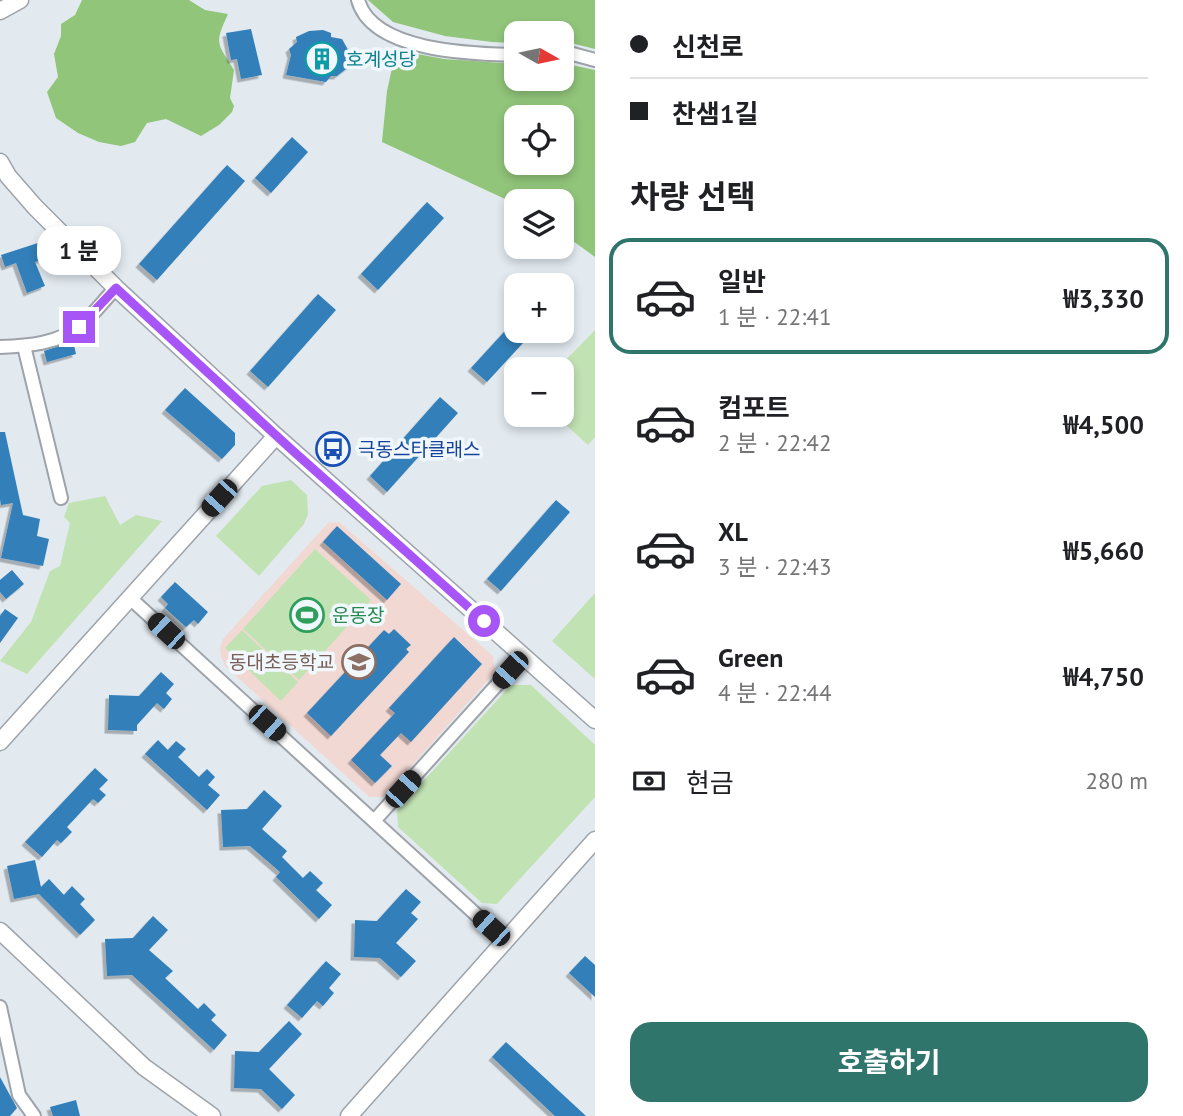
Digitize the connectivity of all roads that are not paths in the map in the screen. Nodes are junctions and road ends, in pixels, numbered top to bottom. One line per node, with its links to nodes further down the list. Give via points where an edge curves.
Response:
1 (358, 0): 4 (street, via 372,22 389,36 440,49)
2 (11, 5): 3 (street)
3 (0, 23)
4 (504, 54)
5 (574, 56): 6 (street)
6 (595, 60)
7 (0, 162): 8 (street, via 35,207)
8 (116, 288): 9 (street, via 79,327 52,341); 11 (street)
9 (24, 346): 10 (street); 12 (street)
10 (0, 347)
11 (276, 436): 13 (street); 14 (street)
12 (61, 498)
13 (130, 598): 16 (street); 17 (street)
14 (523, 656): 15 (street); 17 (street)
15 (595, 720)
16 (0, 742)
17 (374, 821): 20 (street)
18 (595, 840): 20 (street)
19 (0, 931): 23 (street, via 144,1068)
20 (505, 941): 24 (street)
21 (0, 1007): 22 (street, via 19,1095)
22 (34, 1116)
23 (212, 1116)
24 (349, 1116)

